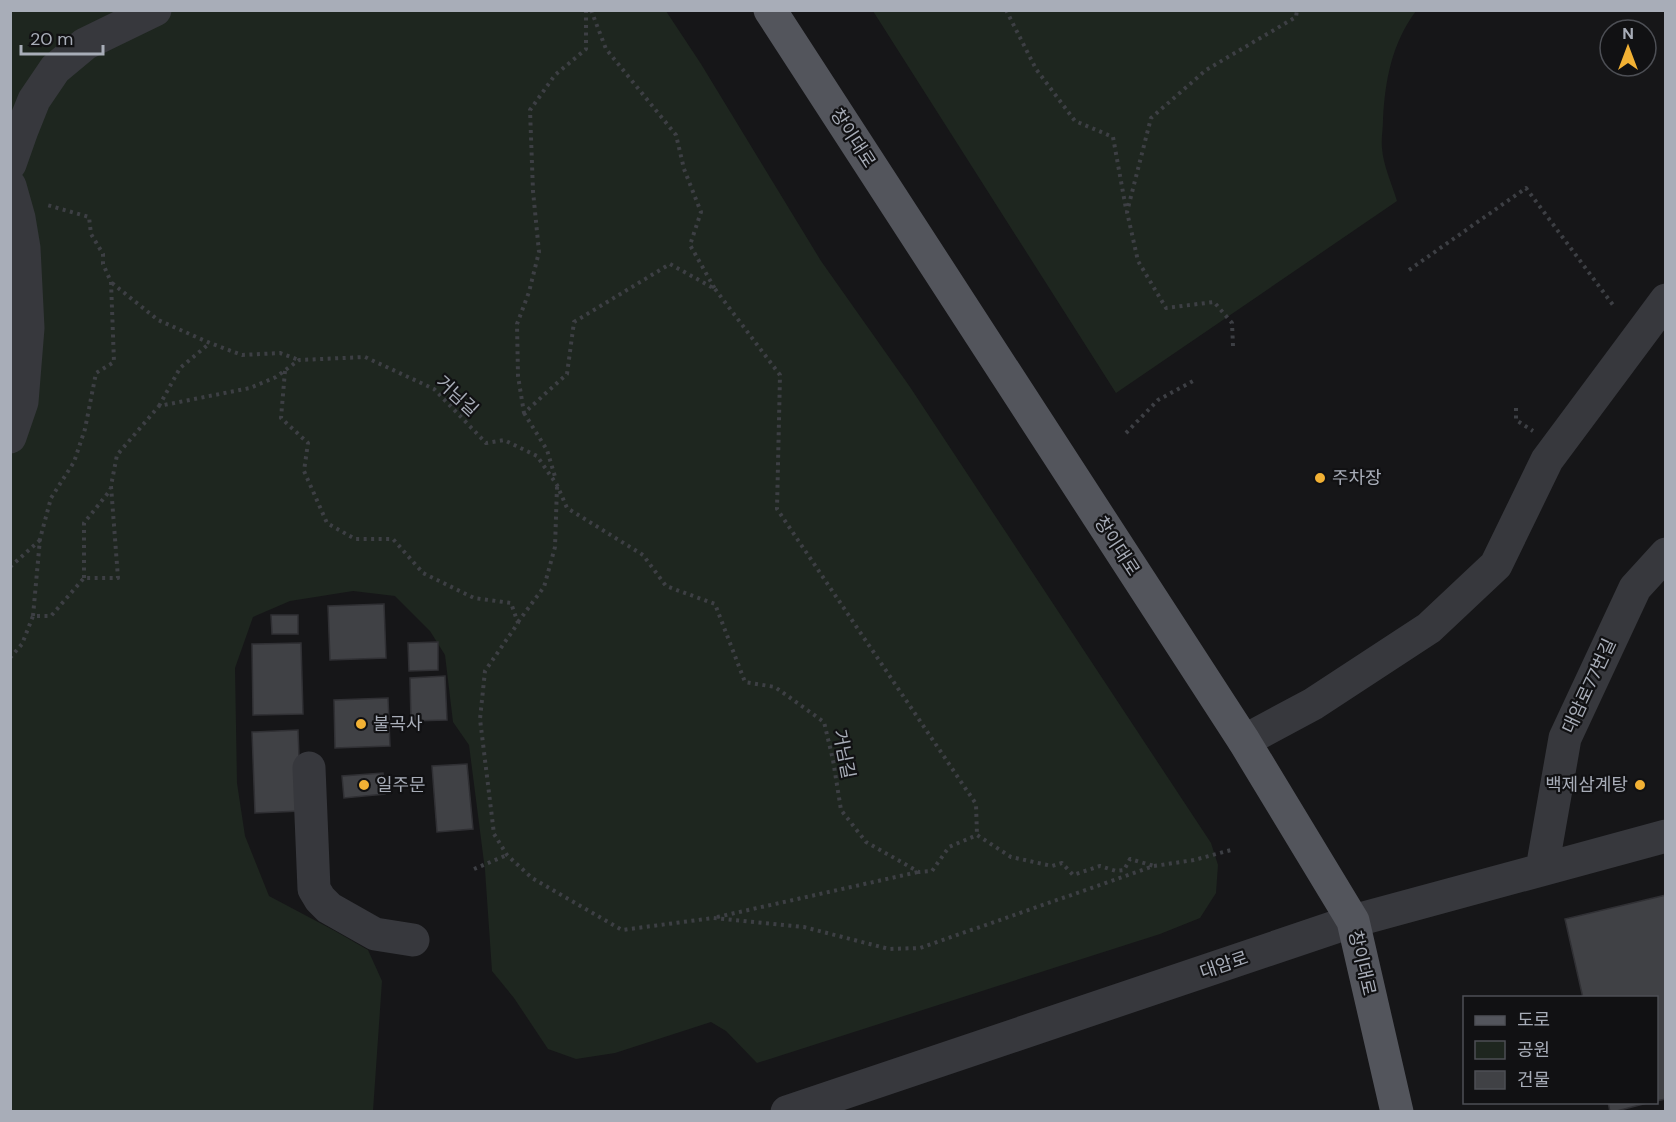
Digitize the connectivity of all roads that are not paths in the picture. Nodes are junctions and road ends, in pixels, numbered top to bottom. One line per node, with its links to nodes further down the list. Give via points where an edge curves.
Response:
1 (155, 10): 3 (street, via 85,44 55,69 34,100)
2 (770, 10): 8 (main road, 창이대로)
3 (10, 164)
4 (10, 186): 6 (street, via 24,248 28,328 22,402)
5 (1665, 300): 8 (street, via 1547,460 1496,566 1429,628 1313,704)
6 (10, 438)
7 (1665, 554): 11 (street, 대암로77번길, via 1635,588 1565,738)
8 (1244, 741): 12 (main road, 창이대로)
9 (309, 768): 13 (street, via 314,889 320,899 375,934)
10 (1665, 836): 11 (street, 대암로)
11 (1542, 869): 12 (street, 대암로)
12 (1353, 921): 14 (street, 대암로); 15 (main road, 창이대로)
13 (413, 940)
14 (787, 1112)
15 (1398, 1112)

